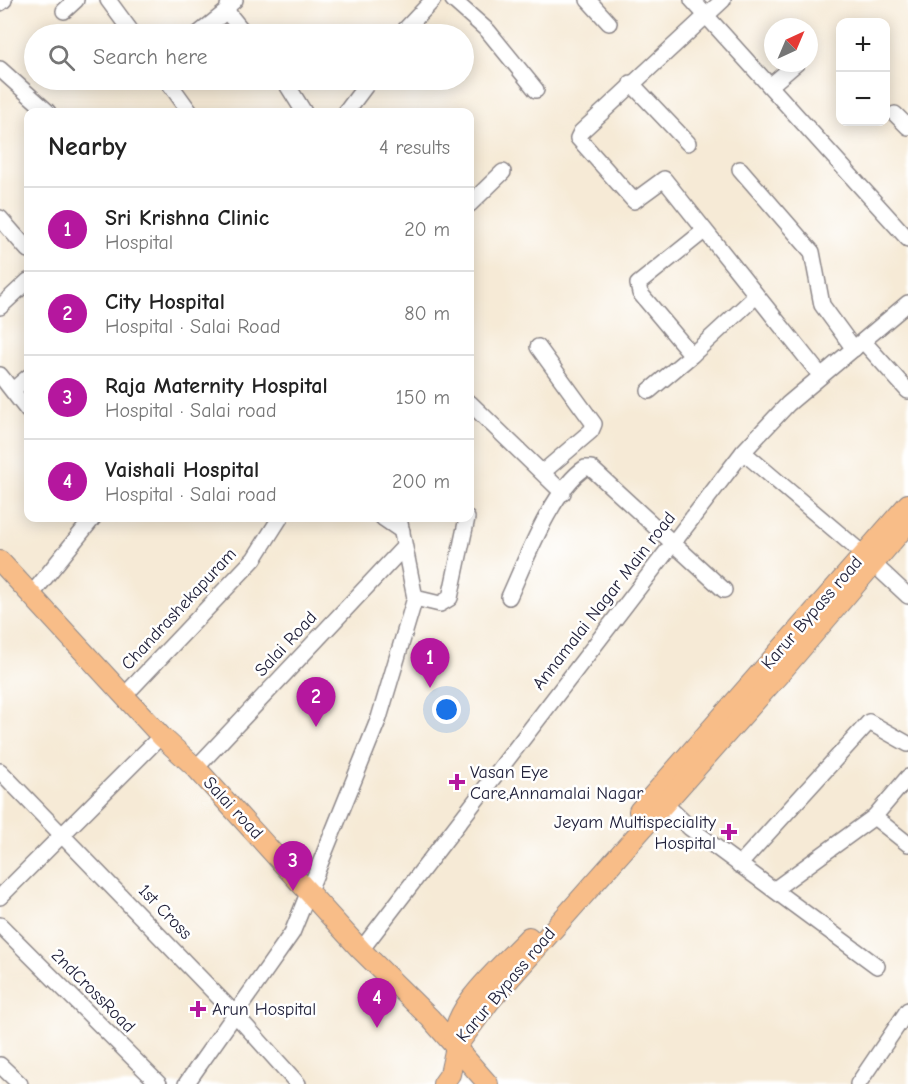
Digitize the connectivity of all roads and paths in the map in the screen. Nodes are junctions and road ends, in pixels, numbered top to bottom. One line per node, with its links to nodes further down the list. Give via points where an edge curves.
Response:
1 (4, 0): 8 (street)
2 (76, 0): 11 (street)
3 (108, 0): 14 (street)
4 (453, 0): 25 (street, via 488,31)
5 (588, 0): 13 (street)
6 (692, 0): 12 (street)
7 (723, 0): 12 (street)
8 (0, 3)
9 (422, 4): 17 (street)
10 (231, 5): 15 (street); 16 (street, via 230,17)
11 (64, 11)
12 (705, 15): 20 (street); 21 (street)
13 (609, 23)
14 (126, 24)
15 (209, 24)
16 (236, 24)
17 (409, 24)
18 (0, 69): 26 (street)
19 (786, 72): 21 (street)
20 (631, 83): 32 (street); 37 (street, via 581,132 579,140 634,201 664,179)
21 (770, 86): 38 (street)
22 (174, 90): 27 (street)
23 (290, 90): 28 (street)
24 (362, 90): 29 (street)
25 (536, 90)
26 (44, 108)
27 (187, 108)
28 (302, 108)
29 (349, 108)
30 (895, 114): 31 (street)
31 (908, 127)
32 (688, 143)
33 (740, 169): 44 (street, via 812,252 820,301)
34 (503, 172): 35 (street)
35 (474, 200)
36 (0, 218): 39 (street)
37 (704, 231): 41 (street); 46 (street, via 640,281 638,288)
38 (908, 239)
39 (24, 245)
40 (24, 285): 43 (street)
41 (756, 296): 46 (street); 48 (street)
42 (908, 303): 44 (street, Annamalai Nagar Main road)
43 (0, 307)
44 (858, 345): 48 (street, Annamalai Nagar Main road); 52 (street)
45 (537, 347): 56 (street, via 594,424 591,431)
46 (692, 355): 51 (street)
47 (0, 375): 50 (street)
48 (821, 376): 55 (street, Annamalai Nagar Main road)
49 (24, 380): 50 (street)
50 (13, 390): 53 (street)
51 (649, 391)
52 (908, 391)
53 (24, 405)
54 (474, 407): 56 (street)
55 (743, 452): 64 (street, Annamalai Nagar Main road); 66 (street)
56 (543, 472): 57 (street)
57 (563, 493): 64 (street, via 579,472 591,468); 71 (street, via 547,516)
58 (908, 504): 66 (main road, Karur Bypass road)
59 (90, 522): 69 (street)
60 (277, 522): 73 (street, Chandrashekapuram, via 254,559)
61 (466, 522): 72 (street, via 450,598 440,604)
62 (908, 523): 66 (main road, Karur Bypass road)
63 (400, 524): 65 (street)
64 (674, 545): 68 (street); 88 (street, Annamalai Nagar Main road)
65 (404, 547): 72 (street); 76 (street, Salai Road)
66 (869, 559): 70 (street); 79 (main road, Karur Bypass road); 92 (main road, Karur Bypass road, via 469,1002 452,1033)
67 (0, 562): 69 (main road, Salai road)
68 (724, 590)
69 (32, 594): 73 (main road, Salai road)
70 (908, 596)
71 (509, 597)
72 (415, 598): 85 (street, via 379,718)
73 (124, 696): 74 (main road, Salai road)
74 (161, 736): 76 (main road, Salai road); 81 (street)
75 (905, 737): 83 (street, via 869,722)
76 (196, 768): 85 (main road, Salai road)
77 (0, 771): 81 (street, 1st Cross)
78 (908, 777): 80 (street)
79 (664, 803): 83 (street); 92 (main road, Karur Bypass road, via 490,1001)
80 (874, 817): 82 (street); 84 (street)
81 (63, 834): 86 (street); 91 (street, 1st Cross)
82 (908, 844)
83 (739, 865): 84 (street)
84 (775, 889): 89 (street)
85 (310, 891): 88 (main road, Salai road); 91 (street, via 292,933)
86 (0, 897)
87 (0, 925): 95 (street, 2ndCrossRoad)
88 (361, 950): 92 (main road, Salai road)
89 (877, 966)
90 (908, 1010): 100 (street)
91 (235, 1014): 96 (street); 97 (street, 1st Cross)
92 (456, 1047): 98 (main road, via 450,1074); 99 (main road, Salai road)
93 (0, 1065): 94 (street)
94 (20, 1084)
95 (159, 1084)
96 (186, 1084)
97 (298, 1084)
98 (443, 1084)
99 (488, 1084)
100 (858, 1084)

